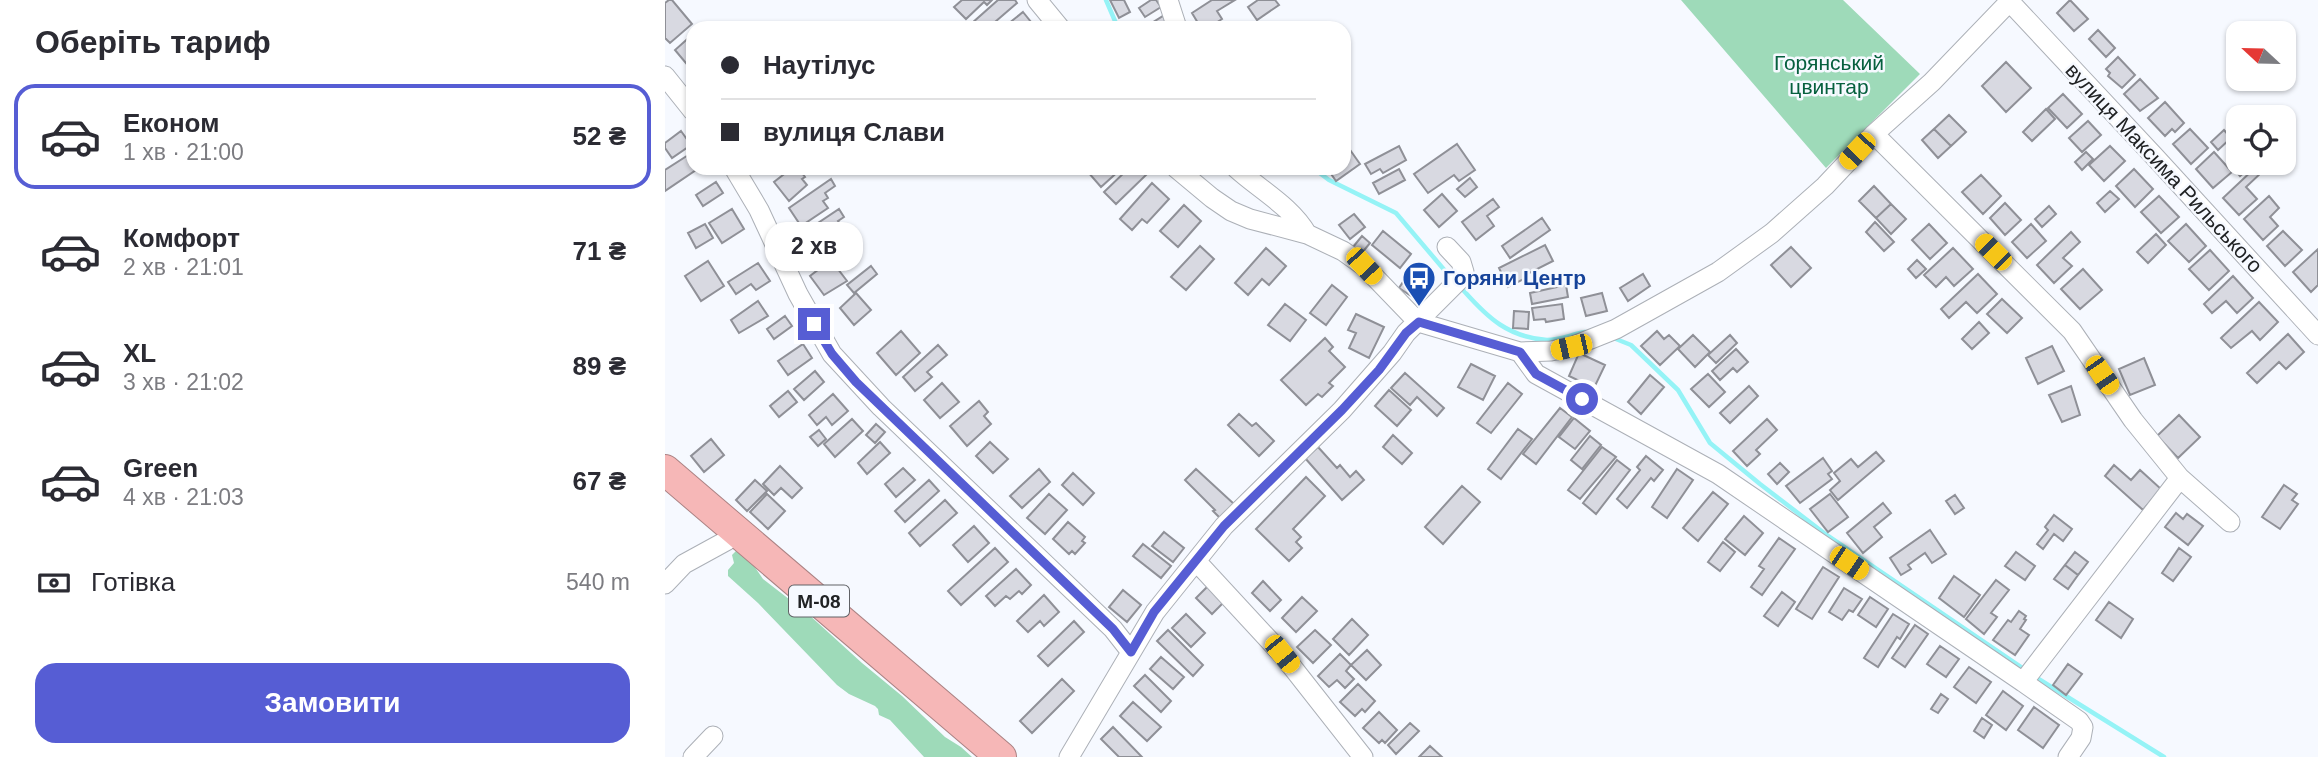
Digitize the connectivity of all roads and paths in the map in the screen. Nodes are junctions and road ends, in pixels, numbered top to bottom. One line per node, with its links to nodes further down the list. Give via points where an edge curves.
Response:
1 (1037, 0): 4 (street)
2 (1168, 0): 5 (street)
3 (2010, 1): 8 (street); 15 (street, вулиця Максима Рильського)
4 (1054, 21)
5 (1175, 21)
6 (665, 76): 7 (street)
7 (686, 102)
8 (1874, 134): 16 (street, via 1797,213 1718,272 1594,339 1551,351); 18 (street, via 2072,331 2133,420)
9 (738, 175): 23 (street, via 832,354 881,407 1113,629)
10 (1184, 175): 12 (street, via 1231,211)
11 (1244, 175): 12 (street, via 1292,212)
12 (1307, 234): 14 (street, via 1364,266)
13 (1447, 247): 14 (street, via 1464,271)
14 (1419, 322): 16 (street); 21 (street, via 1366,386 1224,526)
15 (2318, 335)
16 (1520, 352): 24 (street, via 1536,374 1718,474)
17 (665, 470): 20 (highway, М-08)
18 (2180, 478): 19 (street); 24 (street)
19 (2230, 522)
20 (737, 530): 22 (street, via 684,564); 27 (highway, М-08)
21 (1196, 561): 23 (street, via 1154,612); 29 (street, via 1282,654)
22 (665, 584)
23 (1131, 652): 28 (street)
24 (2023, 682): 30 (street, via 2083,727)
25 (713, 736): 26 (street)
26 (693, 757)
27 (1001, 757)
28 (1069, 757)
29 (1363, 757)
30 (2069, 757)

